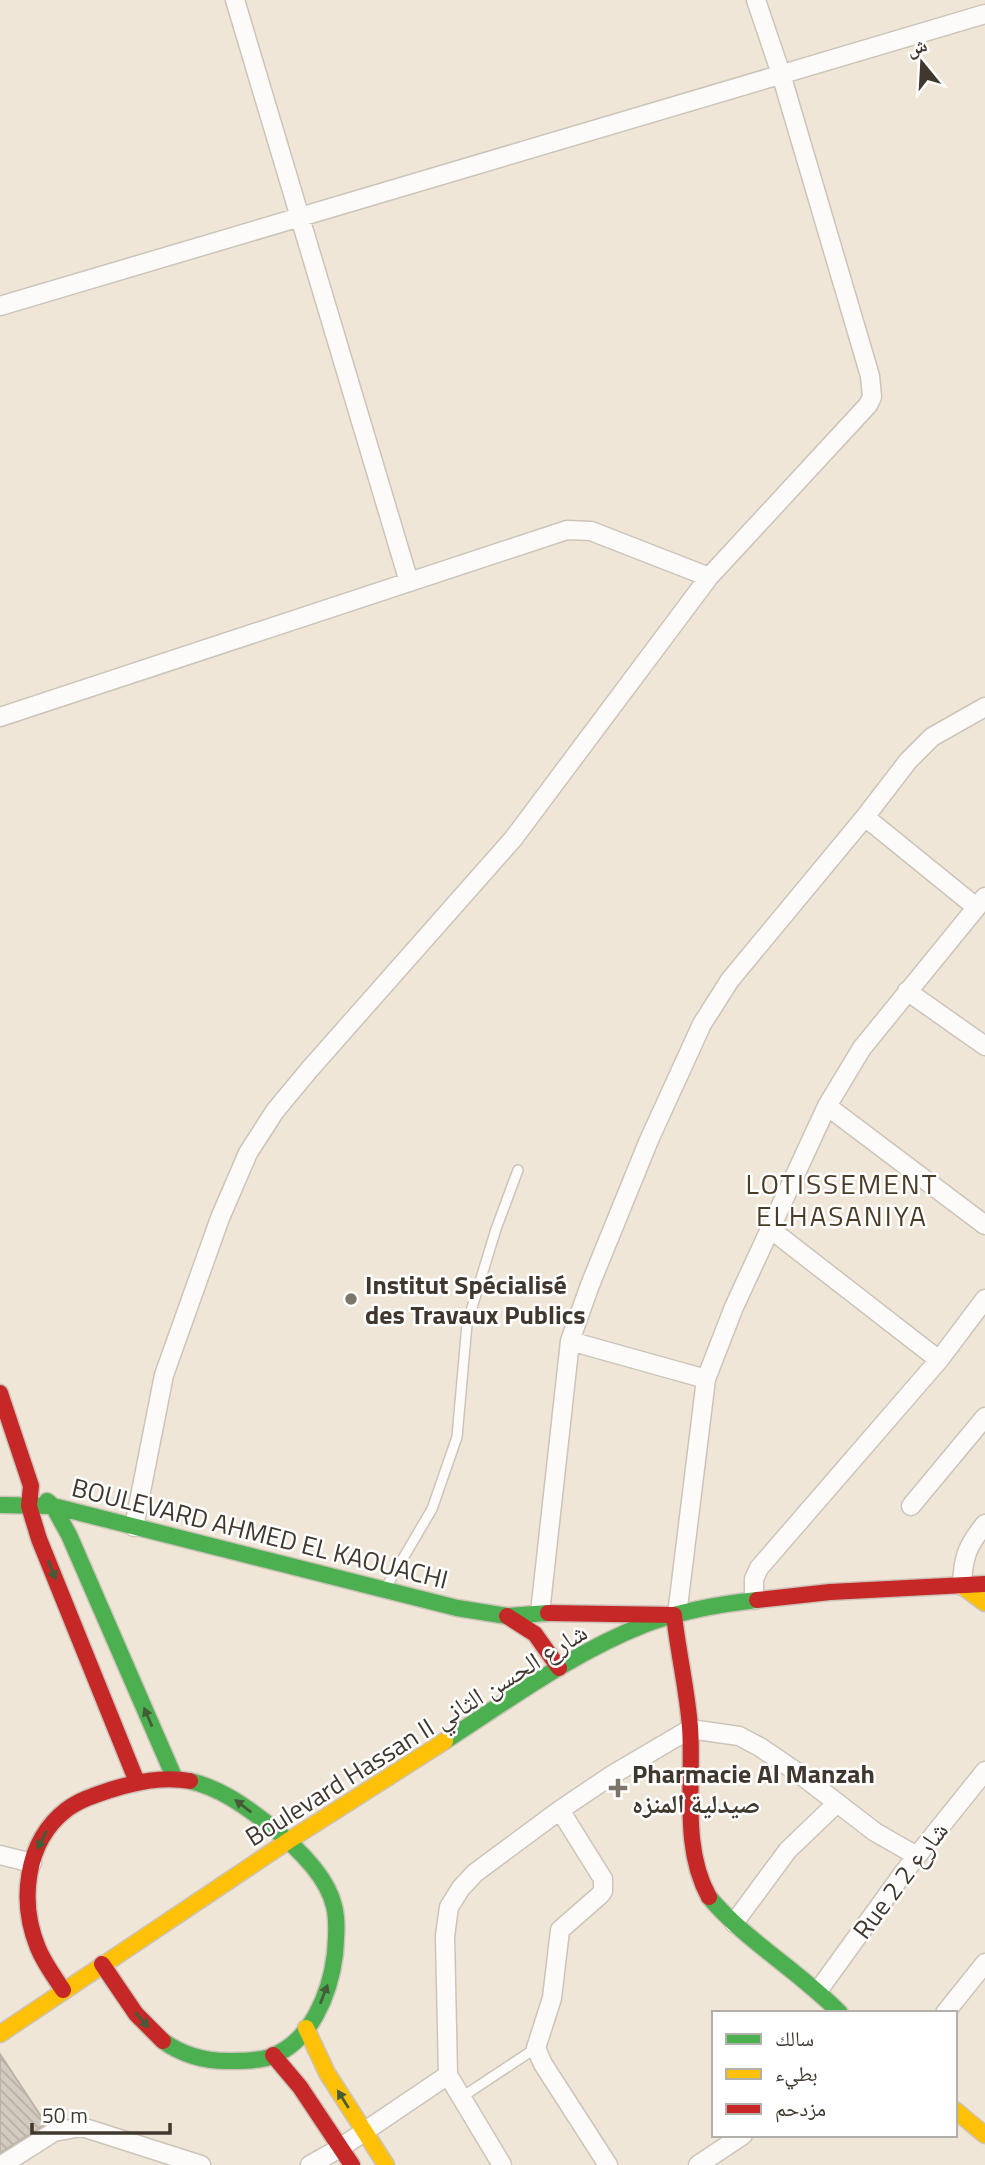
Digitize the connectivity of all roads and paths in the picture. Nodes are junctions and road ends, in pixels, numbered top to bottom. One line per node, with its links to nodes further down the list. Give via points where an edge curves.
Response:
1 (235, 0): 5 (street)
2 (756, 0): 4 (street)
3 (985, 15): 4 (street)
4 (781, 74): 5 (street); 7 (street, via 870,376 872,397)
5 (300, 218): 6 (street); 8 (street)
6 (0, 306)
7 (709, 577): 8 (street, via 578,529); 31 (street, via 513,839 309,1070 248,1153 164,1375)
8 (409, 582): 10 (street)
9 (985, 707): 11 (street, via 932,737)
10 (0, 717)
11 (865, 817): 12 (street); 20 (street, via 730,980 702,1024 644,1152)
12 (981, 902): 13 (street)
13 (907, 991): 14 (street); 15 (street, via 862,1048)
14 (985, 1046)
15 (827, 1106): 17 (street); 18 (street)
16 (518, 1170): 34 (lane, via 467,1324 457,1437 432,1509)
17 (985, 1225)
18 (769, 1228): 21 (street); 22 (street)
19 (985, 1299): 21 (street)
20 (570, 1340): 22 (street); 37 (street)
21 (939, 1360): 35 (street, via 759,1568)
22 (706, 1379): 38 (street)
23 (0, 1393): 25 (street)
24 (985, 1417): 29 (street)
25 (30, 1486): 27 (street); 28 (street)
26 (0, 1505): 27 (street, BOULEVARD AHMED EL KAOUACHI)
27 (29, 1506): 28 (street, BOULEVARD AHMED EL KAOUACHI); 44 (street, one-way to 44)
28 (53, 1506): 31 (street, BOULEVARD AHMED EL KAOUACHI); 43 (street, one-way to 28)
29 (911, 1506)
30 (985, 1524): 33 (street, via 966,1551)
31 (135, 1527): 34 (street, BOULEVARD AHMED EL KAOUACHI)
32 (985, 1584): 33 (street, Boulevard Hassan II شارع الحسن الثاني)
33 (962, 1586): 35 (street, Boulevard Hassan II شارع الحسن الثاني); 36 (street)
34 (384, 1591): 39 (street, BOULEVARD AHMED EL KAOUACHI)
35 (754, 1600): 38 (street, Boulevard Hassan II شارع الحسن الثاني)
36 (985, 1603)
37 (540, 1613): 38 (street, BOULEVARD AHMED EL KAOUACHI); 39 (street, BOULEVARD AHMED EL KAOUACHI)
38 (676, 1615): 40 (street, Boulevard Hassan II شارع الحسن الثاني); 41 (street)
39 (507, 1616): 40 (street, BOULEVARD AHMED EL KAOUACHI, via 535,1634)
40 (559, 1668): 47 (street, Boulevard Hassan II شارع الحسن الثاني)
41 (690, 1729): 45 (street, via 739,1736 780,1760); 46 (street); 51 (street, via 696,1871 707,1894)
42 (985, 1771): 49 (street, Rue 2 شارع 2)
43 (175, 1779): 44 (street); 47 (street, one-way to 43, via 226,1794)
44 (137, 1782): 50 (street, one-way to 50, via 67,1810 46,1830)
45 (836, 1804): 49 (street); 51 (street, via 788,1850)
46 (560, 1810): 60 (street, via 604,1885 600,1895 559,1930 552,1998); 62 (street, via 475,1873 449,1906 445,1936)
47 (288, 1841): 52 (street, Boulevard Hassan II شارع الحسن الثاني); 58 (street, one-way to 47, via 331,1974 335,1906 309,1864)
48 (0, 1855): 50 (street)
49 (916, 1856): 55 (street, Rue 2 شارع 2)
50 (32, 1863): 54 (street, via 27,1895 30,1921 40,1953)
51 (734, 1923): 55 (street)
52 (102, 1964): 54 (street, Boulevard Hassan II شارع الحسن الثاني); 61 (street, one-way to 61, via 135,2012 176,2050 215,2062)
53 (983, 1971): 57 (street)
54 (63, 1990): 59 (street, Boulevard Hassan II شارع الحسن الثاني)
55 (818, 1991): 56 (street)
56 (838, 2011)
57 (947, 2011)
58 (306, 2028): 61 (street); 65 (street, one-way to 58)
59 (0, 2034)
60 (536, 2048): 63 (lane); 75 (street)
61 (273, 2055): 68 (street)
62 (448, 2075): 63 (street); 65 (street)
63 (462, 2097): 74 (street)
64 (957, 2112): 66 (street)
65 (363, 2132): 68 (street); 73 (street)
66 (985, 2135)
67 (740, 2137): 76 (street)
68 (340, 2148): 71 (street); 72 (street)
69 (8, 2163): 70 (street, via 54,2132 82,2127)
70 (201, 2165)
71 (310, 2165)
72 (352, 2165)
73 (386, 2165)
74 (502, 2165)
75 (608, 2165)
76 (698, 2165)

